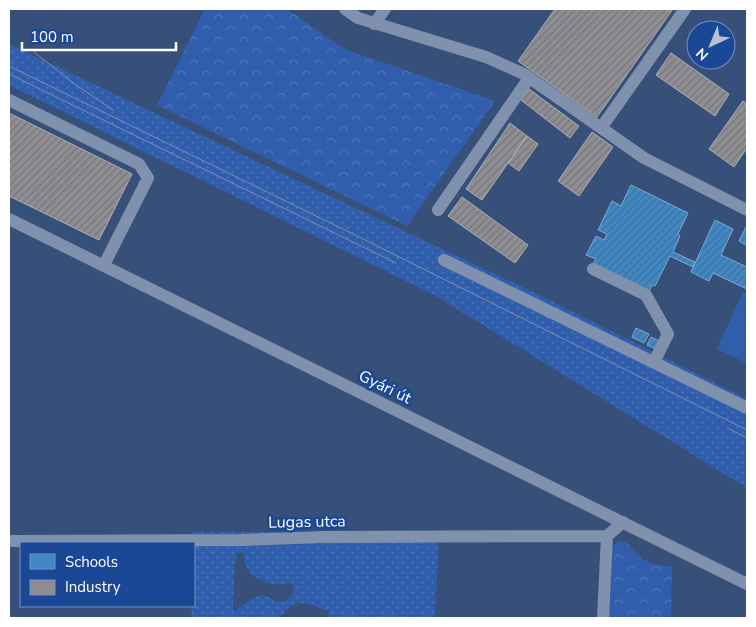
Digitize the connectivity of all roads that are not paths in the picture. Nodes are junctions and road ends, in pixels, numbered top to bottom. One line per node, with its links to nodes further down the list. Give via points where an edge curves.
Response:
1 (345, 9): 4 (street)
2 (385, 9): 4 (street)
3 (685, 9): 7 (street)
4 (374, 24): 5 (street, via 486,57)
5 (529, 78): 7 (street); 8 (street)
6 (9, 100): 12 (street, via 139,164 148,178)
7 (601, 128): 9 (street, via 644,158)
8 (438, 210)
9 (747, 210)
10 (9, 219): 12 (street, Gyári út)
11 (444, 260): 14 (street)
12 (104, 266): 16 (street, Gyári út)
13 (593, 269): 14 (street, via 646,295 668,334)
14 (654, 362): 15 (street)
15 (747, 408)
16 (623, 522): 17 (street); 19 (street, Gyári út)
17 (607, 536): 18 (street, Lugas utca); 20 (street)
18 (9, 541)
19 (747, 584)
20 (603, 618)

